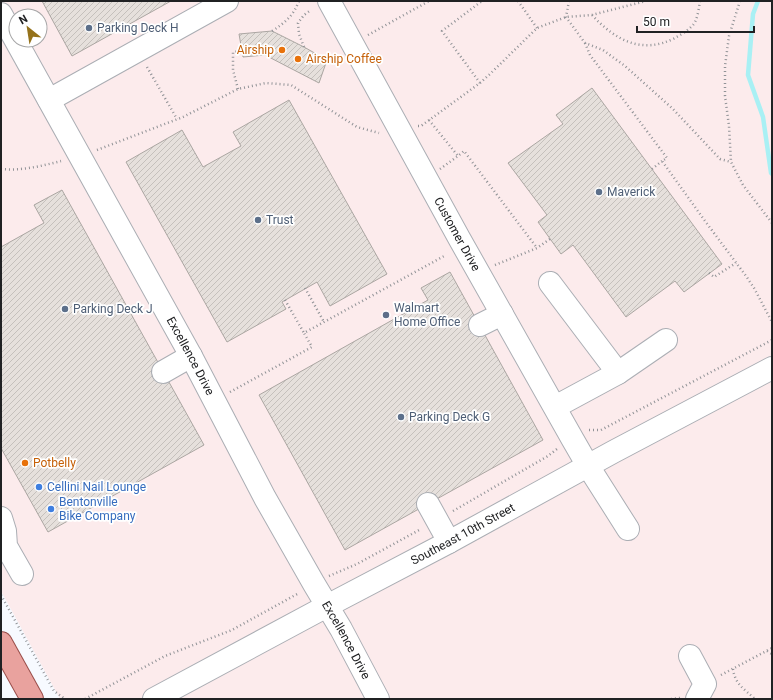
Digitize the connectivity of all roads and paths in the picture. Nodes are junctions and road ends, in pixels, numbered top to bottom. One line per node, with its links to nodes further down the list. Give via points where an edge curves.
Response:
1 (227, 1): 21 (street)
2 (299, 1): 13 (path, via 287,20)
3 (429, 1): 14 (path)
4 (482, 1): 19 (path, via 442,31)
5 (518, 1): 12 (path)
6 (569, 1): 15 (path, via 566,17)
7 (700, 1): 11 (path, via 695,22 684,33 655,45 628,42 610,32)
8 (740, 1): 26 (path, via 729,36 725,66)
9 (320, 5): 14 (street, Customer Drive); 16 (path, via 304,15 298,23)
10 (1, 14): 21 (street, Excellence Drive)
11 (592, 15)
12 (537, 28)
13 (272, 31)
14 (352, 44): 31 (street, Customer Drive, via 400,132)
15 (585, 44): 25 (path, via 590,55 667,158); 26 (path, via 603,50 625,66 673,109 720,159)
16 (304, 47)
17 (242, 51): 20 (path, via 233,52 233,70)
18 (148, 67): 22 (path)
19 (480, 83)
20 (238, 89)
21 (50, 102): 24 (street, Excellence Drive)
22 (177, 119)
23 (429, 120): 32 (path, via 458,156 464,151)
24 (80, 156): 27 (path, via 38,167); 46 (street, Excellence Drive)
25 (662, 161): 28 (path); 33 (path)
26 (731, 162): 29 (path, via 743,185)
27 (1, 169)
28 (652, 169)
29 (772, 223)
30 (550, 238): 32 (path)
31 (452, 246): 39 (street, Customer Drive); 40 (path)
32 (537, 248): 34 (path)
33 (736, 263): 35 (path, via 714,277); 41 (path, via 754,288)
34 (495, 265)
35 (709, 273)
36 (550, 283): 49 (street)
37 (305, 288): 40 (path)
38 (284, 300): 43 (path)
39 (502, 314): 42 (street); 51 (street, Customer Drive)
40 (324, 322): 43 (path)
41 (772, 322)
42 (480, 325)
43 (304, 333): 50 (path, via 312,347)
44 (666, 340): 49 (street)
45 (772, 340): 52 (path, via 601,430)
46 (191, 356): 48 (street); 62 (street, Excellence Drive, via 265,498)
47 (772, 368): 53 (street, Southeast 10th Street)
48 (163, 372)
49 (618, 373): 51 (street)
50 (230, 392)
51 (555, 407): 53 (street, Customer Drive)
52 (588, 430)
53 (588, 466): 56 (street, Customer Drive); 57 (street, Southeast 10th Street)
54 (428, 504): 57 (street)
55 (1, 518): 58 (street, via 5,531)
56 (628, 529)
57 (449, 542): 62 (street, Southeast 10th Street)
58 (4, 548): 59 (street)
59 (22, 574)
60 (1, 595): 71 (path, via 54,691)
61 (296, 595): 72 (path, via 232,630 165,656)
62 (327, 606): 73 (street, Southeast 10th Street); 74 (street, Excellence Drive)
63 (1, 642): 70 (main road)
64 (772, 648): 65 (path)
65 (767, 651): 66 (path); 68 (path)
66 (772, 654)
67 (690, 656): 75 (street, via 705,684)
68 (733, 669): 69 (path); 76 (path, via 738,684)
69 (720, 676)
70 (32, 699)
71 (65, 699)
72 (85, 699)
73 (154, 699)
74 (378, 699)
75 (696, 699)
76 (755, 699)

